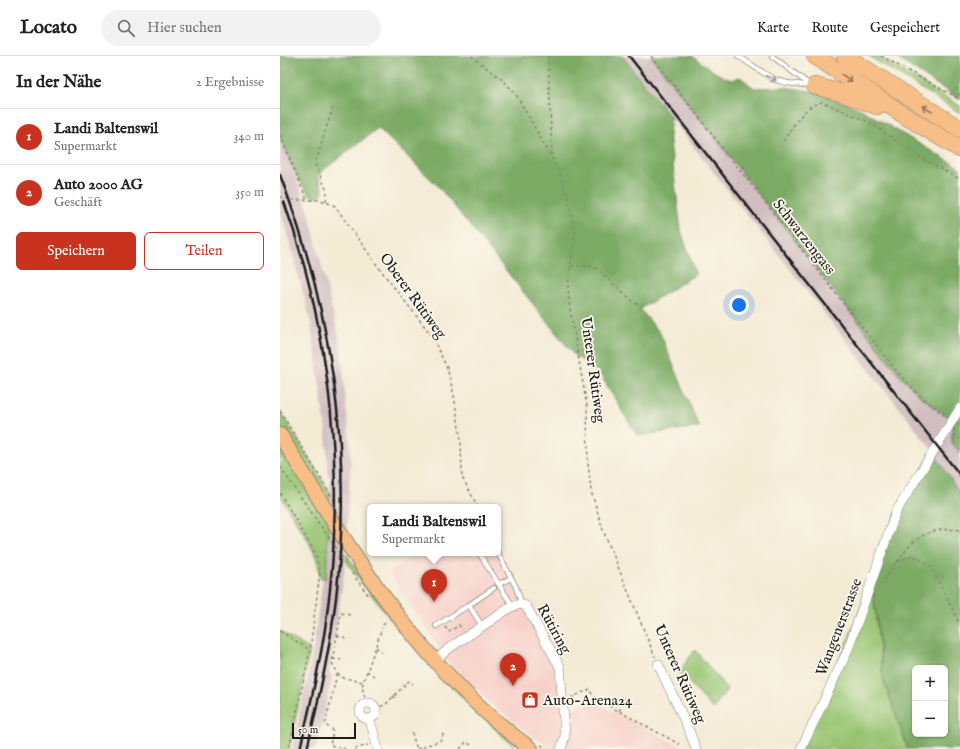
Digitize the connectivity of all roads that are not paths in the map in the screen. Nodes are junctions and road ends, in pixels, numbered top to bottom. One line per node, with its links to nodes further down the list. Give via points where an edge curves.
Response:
1 (738, 56): 5 (lane, one-way to 5, via 773,79)
2 (772, 56): 5 (lane)
3 (815, 56): 6 (highway, one-way to 6)
4 (845, 56): 7 (highway, one-way to 4)
5 (813, 86): 6 (highway, via 842,93)
6 (907, 117): 8 (highway)
7 (960, 129)
8 (960, 149)
9 (960, 408): 28 (street, Wangenerstrasse, via 896,512 847,652)
10 (280, 435): 21 (main road, via 370,579 403,624)
11 (481, 556): 14 (lane)
12 (500, 556): 13 (lane)
13 (511, 578): 14 (lane); 17 (lane)
14 (499, 584): 18 (lane)
15 (494, 588): 16 (lane)
16 (469, 605): 19 (lane); 20 (lane)
17 (522, 605): 18 (street, Rütiring); 26 (street, Rütiring, via 531,612 560,668 565,736)
18 (511, 607): 20 (street, Rütiring)
19 (436, 626)
20 (482, 626): 21 (street, Rütiring)
21 (435, 661): 25 (main road, via 480,706)
22 (658, 664): 27 (street, Unterer Rütiweg)
23 (370, 720): 23 (street, via 375,716 375,708 372,704 366,703 361,707 360,713); 24 (street)
24 (377, 746)
25 (531, 749)
26 (561, 749)
27 (696, 749)
28 (801, 749)

